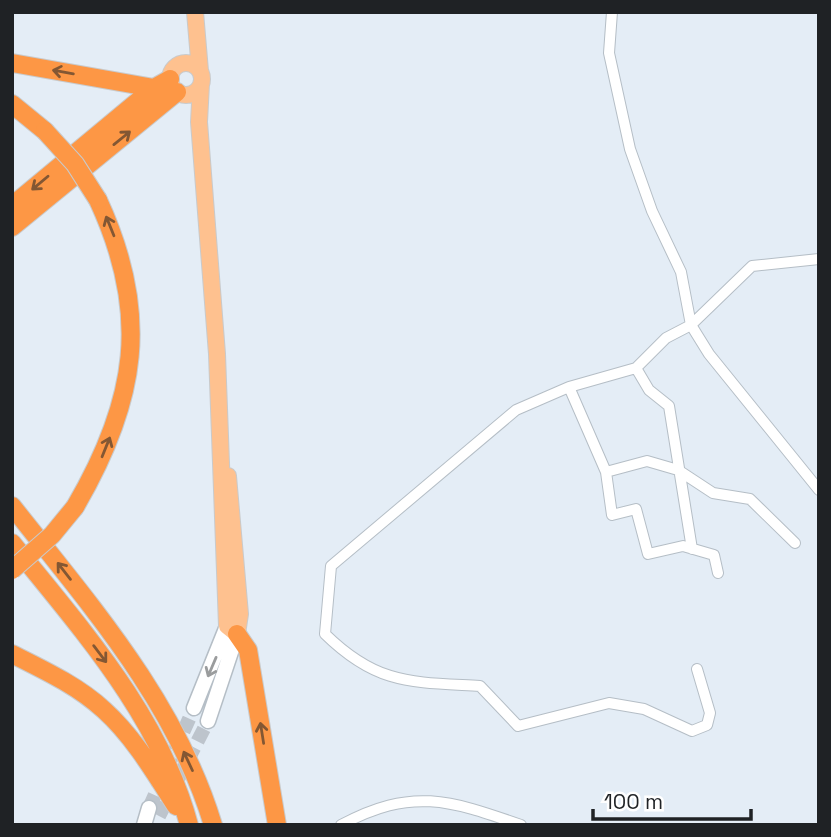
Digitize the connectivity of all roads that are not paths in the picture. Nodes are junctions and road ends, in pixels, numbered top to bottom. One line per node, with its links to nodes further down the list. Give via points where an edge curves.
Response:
1 (195, 12): 3 (main road)
2 (612, 12): 12 (street, via 608,53 630,149 681,272)
3 (196, 34): 5 (main road); 6 (main road)
4 (12, 63): 6 (highway, one-way to 4)
5 (201, 77): 6 (main road, via 195,93); 6 (main road, via 188,63); 8 (main road)
6 (173, 84): 8 (main road); 9 (highway, one-way to 9); 10 (highway, one-way to 6)
7 (12, 104): 22 (highway, one-way to 7, bridge, via 52,535 97,468 125,393 131,352 124,267 98,200 75,164)
8 (199, 122): 24 (main road, via 221,457 231,484 240,614)
9 (12, 206)
10 (12, 228)
11 (819, 259): 12 (street, via 752,266)
12 (691, 325): 13 (street, via 666,338); 17 (street, via 709,354)
13 (636, 368): 14 (street); 15 (street, via 649,390 669,406)
14 (569, 387): 16 (street); 26 (street, via 516,410 331,566 325,634 348,657 372,671 407,682 480,686 519,726 609,703 644,709 692,731 707,725 710,713)
15 (678, 470): 16 (street, via 647,461); 20 (street, via 713,493 750,499); 21 (street)
16 (606, 472): 21 (street, via 612,515 636,509 648,554 683,546)
17 (819, 490)
18 (12, 506): 32 (highway, one-way to 18, via 166,715 135,665)
19 (12, 543): 31 (highway, one-way to 31, via 115,674 148,726 182,799)
20 (795, 543)
21 (692, 549): 23 (street, via 715,555)
22 (12, 570)
23 (718, 573)
24 (232, 630): 27 (main road, one-way to 27); 28 (main road); 33 (highway, one-way to 24, via 248,650)
25 (12, 654): 31 (highway, via 55,675 105,710 145,759)
26 (697, 669)
27 (194, 708)
28 (208, 721)
29 (153, 816): 30 (main road)
30 (144, 825)
31 (188, 825)
32 (213, 825)
33 (277, 825)
34 (341, 825): 35 (street, via 372,808 418,799 478,810)
35 (521, 825)

